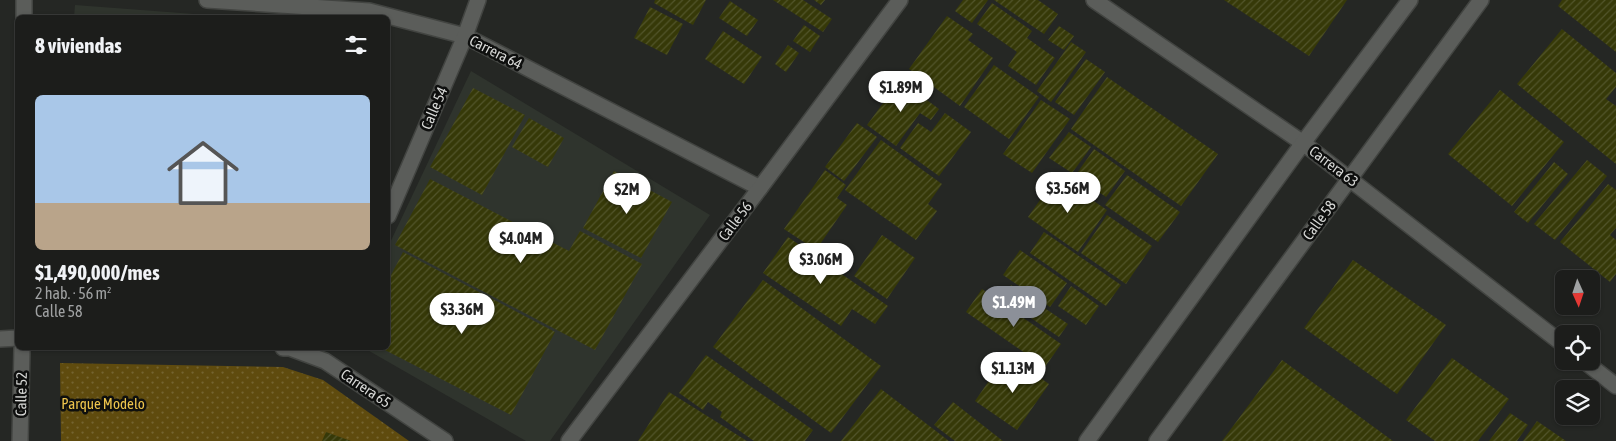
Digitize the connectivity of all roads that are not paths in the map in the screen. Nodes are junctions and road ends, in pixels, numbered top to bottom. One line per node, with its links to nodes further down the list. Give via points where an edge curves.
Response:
1 (24, 0): 9 (street)
2 (207, 0): 8 (street, Carrera 64)
3 (478, 0): 12 (street, Calle 54)
4 (900, 0): 15 (street, Calle 56)
5 (1094, 0): 13 (street, Carrera 63)
6 (1410, 0): 13 (street)
7 (1481, 0): 14 (street, Calle 58)
8 (370, 10): 10 (street, Carrera 64)
9 (24, 15)
10 (388, 15)
11 (390, 15): 12 (street, Carrera 64)
12 (465, 36): 15 (street, Carrera 64); 16 (street, Calle 54)
13 (1303, 143): 14 (street, Carrera 63); 28 (street)
14 (1350, 178): 18 (street, Carrera 63); 29 (street, Calle 58)
15 (760, 188): 27 (street, Calle 56)
16 (390, 211)
17 (15, 338): 19 (street)
18 (1555, 338)
19 (0, 339)
20 (22, 350): 25 (street, Calle 52)
21 (303, 350): 22 (street, Carrera 65)
22 (328, 354): 26 (street, Carrera 65)
23 (1596, 370): 24 (street)
24 (1616, 386)
25 (20, 441)
26 (445, 441)
27 (569, 441)
28 (1087, 441)
29 (1157, 441)

